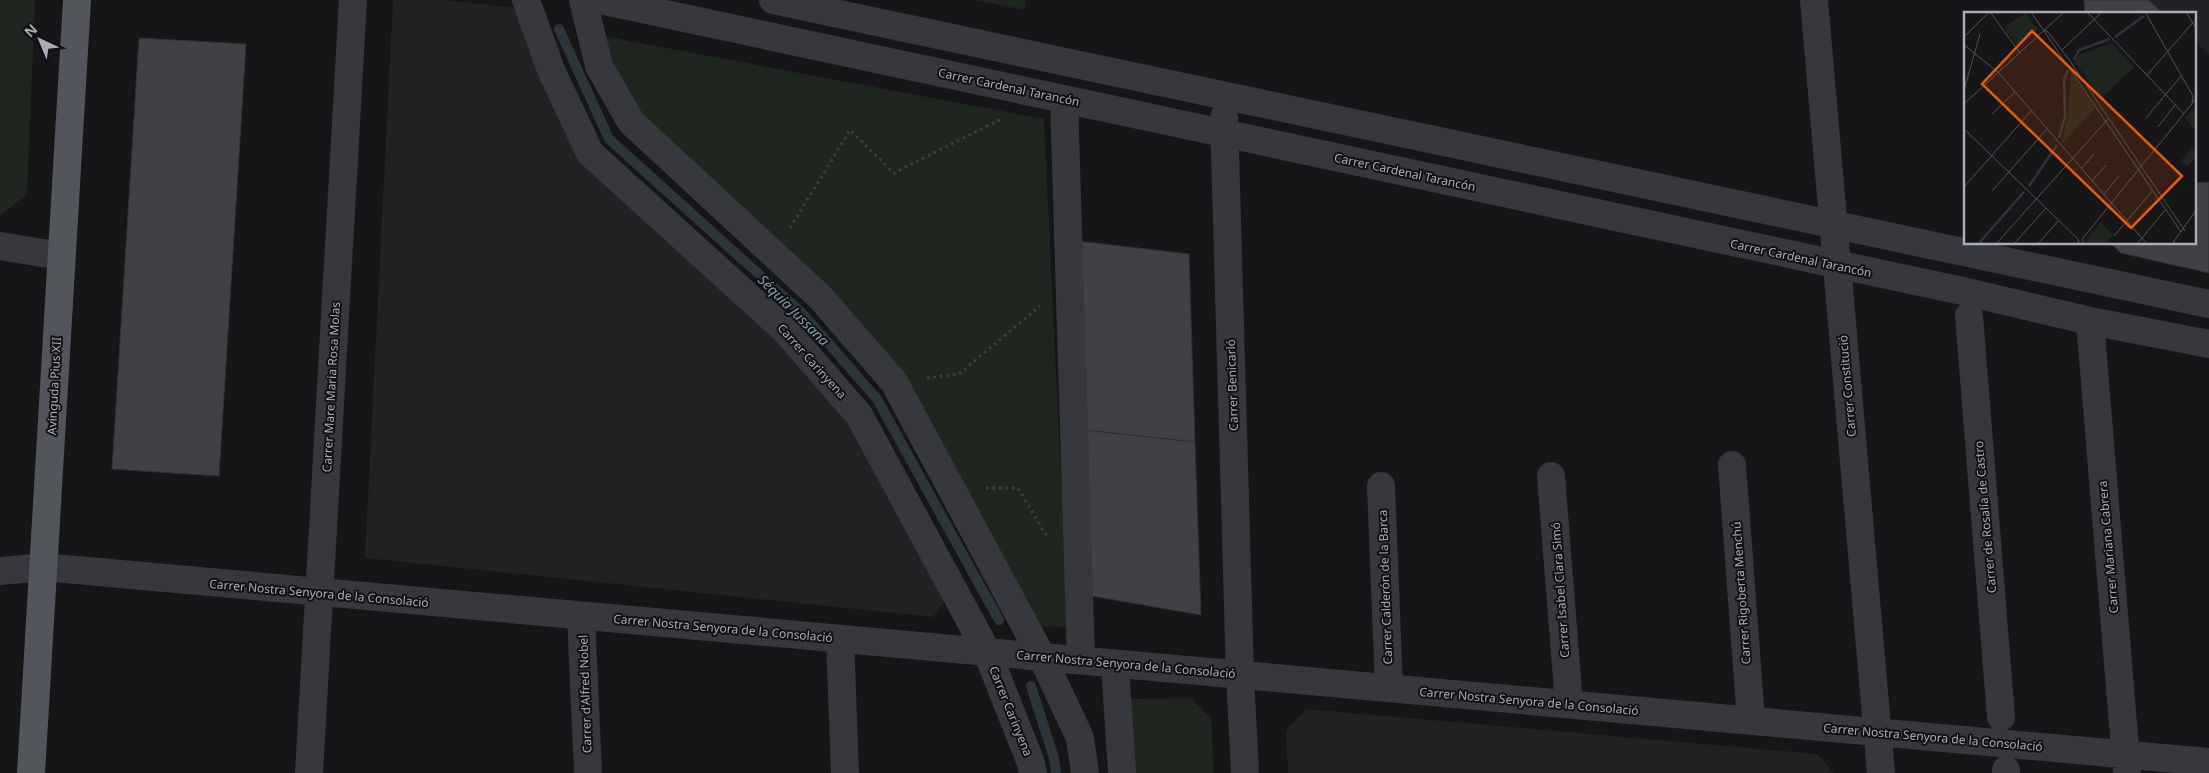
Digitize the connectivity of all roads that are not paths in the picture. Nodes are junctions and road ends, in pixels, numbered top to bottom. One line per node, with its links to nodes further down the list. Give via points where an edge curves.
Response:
1 (77, 0): 13 (main road, Avinguda Pius XII)
2 (353, 0): 24 (street, Carrer Mare Maria Rosa Molas)
3 (526, 0): 27 (street, Carrer Carinyena, via 551,70 590,153 786,331 859,415)
4 (583, 0): 28 (street, via 599,66 631,122 820,297 894,382)
5 (600, 0): 9 (street, Carrer Cardenal Tarancón)
6 (774, 0): 8 (street)
7 (1814, 0): 11 (street, Carrer Constitució)
8 (1224, 95): 10 (street, Carrer Benicarló); 11 (street)
9 (1064, 99): 10 (street, Carrer Cardenal Tarancón); 29 (street)
10 (1225, 134): 14 (street, Carrer Cardenal Tarancón); 31 (street, Carrer Benicarló)
11 (1835, 225): 14 (street, Carrer Constitució); 15 (street)
12 (0, 246): 13 (street)
13 (62, 256): 22 (main road, Avinguda Pius XII)
14 (1837, 265): 17 (street, Carrer Cardenal Tarancón); 36 (street, Carrer Constitució)
15 (2209, 304)
16 (1969, 316): 34 (street, Carrer de Rosalía de Castro)
17 (2090, 321): 18 (street, Carrer Cardenal Tarancón); 38 (street, Carrer Mariana Cabrera)
18 (2209, 344)
19 (1732, 465): 35 (street, Carrer Rigoberta Menchú)
20 (1551, 476): 33 (street, Carrer Isabel Clara Simó)
21 (1381, 486): 32 (street, Carrer Calderón de la Barca)
22 (43, 567): 23 (street, Carrer Nostra Senyora de la Consolació); 24 (street, Carrer Nostra Senyora de la Consolació); 39 (main road, Avinguda Pius XII)
23 (0, 570)
24 (319, 593): 25 (street, Carrer Nostra Senyora de la Consolació); 40 (street, Carrer Mare Maria Rosa Molas)
25 (582, 616): 26 (street, Carrer Nostra Senyora de la Consolació); 41 (street, Carrer d'Alfred Nobel)
26 (840, 639): 27 (street, Carrer Nostra Senyora de la Consolació); 42 (street)
27 (987, 652): 28 (street, Carrer Nostra Senyora de la Consolació); 43 (street, Carrer Carinyena, via 1032,763)
28 (1042, 657): 29 (street, Carrer Nostra Senyora de la Consolació); 44 (street, via 1080,738)
29 (1081, 660): 30 (street, Carrer Nostra Senyora de la Consolació)
30 (1115, 664): 31 (street, Carrer Nostra Senyora de la Consolació); 45 (street)
31 (1240, 675): 32 (street, Carrer Nostra Senyora de la Consolació); 46 (street, Carrer Benicarló)
32 (1389, 688): 33 (street, Carrer Nostra Senyora de la Consolació)
33 (1569, 704): 35 (street, Carrer Nostra Senyora de la Consolació)
34 (2001, 717)
35 (1751, 720): 36 (street, Carrer Nostra Senyora de la Consolació)
36 (1877, 732): 38 (street, Carrer Nostra Senyora de la Consolació); 47 (street, Carrer Constitució)
37 (2209, 762): 38 (street, Carrer Nostra Senyora de la Consolació)
38 (2126, 764)
39 (31, 773)
40 (309, 773)
41 (588, 773)
42 (845, 773)
43 (1033, 773)
44 (1085, 773)
45 (1122, 773)
46 (1245, 773)
47 (1881, 773)

